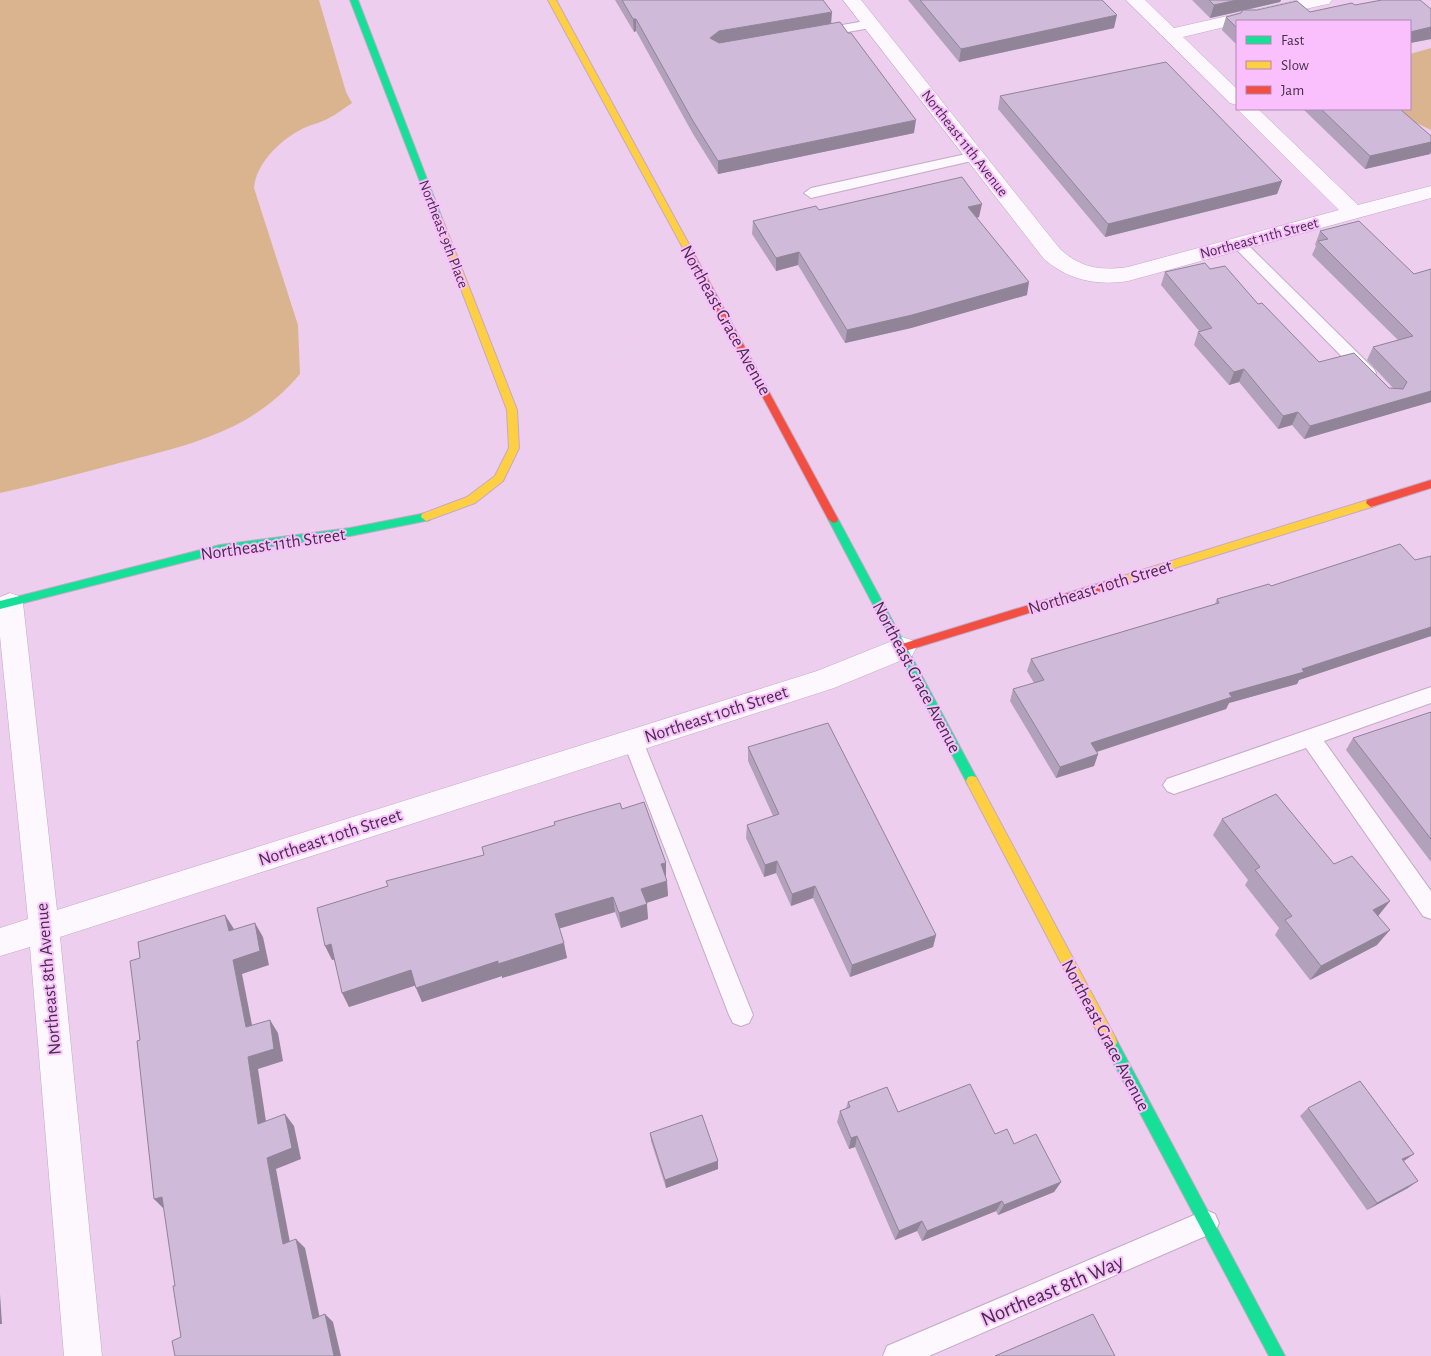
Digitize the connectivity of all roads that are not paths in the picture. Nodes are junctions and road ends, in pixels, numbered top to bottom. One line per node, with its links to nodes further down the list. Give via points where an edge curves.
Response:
1 (354, 0): 18 (street, Northeast 9th Place, via 512,410 516,431 513,454)
2 (552, 0): 21 (street, Northeast Grace Avenue)
3 (852, 0): 6 (street, Northeast 11th Avenue)
4 (1135, 0): 7 (street)
5 (1323, 0): 7 (street)
6 (871, 24): 8 (lane); 11 (street, Northeast 11th Avenue)
7 (1170, 34): 9 (street)
8 (805, 36)
9 (1236, 98)
10 (1248, 110): 14 (street)
11 (975, 156): 13 (lane); 16 (street, Northeast 11th Avenue, via 1052,254 1072,270)
12 (1431, 192): 14 (street, Northeast 11th Street)
13 (811, 193)
14 (1354, 213): 15 (street, Northeast 11th Street)
15 (1239, 244): 16 (street, Northeast 11th Street, via 1121,275 1100,277); 17 (lane)
16 (1086, 274)
17 (1376, 382)
18 (505, 469): 20 (street, Northeast 11th Street, via 467,503 444,513 337,536 212,550)
19 (1431, 484): 21 (street, Northeast 10th Street)
20 (5, 604): 27 (street, Northeast 8th Avenue)
21 (902, 648): 24 (street, Northeast 10th Street, via 824,680); 30 (street, Northeast Grace Avenue)
22 (1431, 695): 23 (lane)
23 (1310, 737): 25 (lane); 26 (lane)
24 (633, 741): 27 (street, Northeast 10th Street); 29 (lane)
25 (1174, 785)
26 (1431, 909)
27 (44, 928): 28 (street, Northeast 10th Street); 31 (street, Northeast 8th Avenue)
28 (0, 942)
29 (741, 1015)
30 (1206, 1223): 32 (lane, Northeast 8th Way); 33 (street, Northeast Grace Avenue)
31 (83, 1356)
32 (897, 1356)
33 (1277, 1356)

